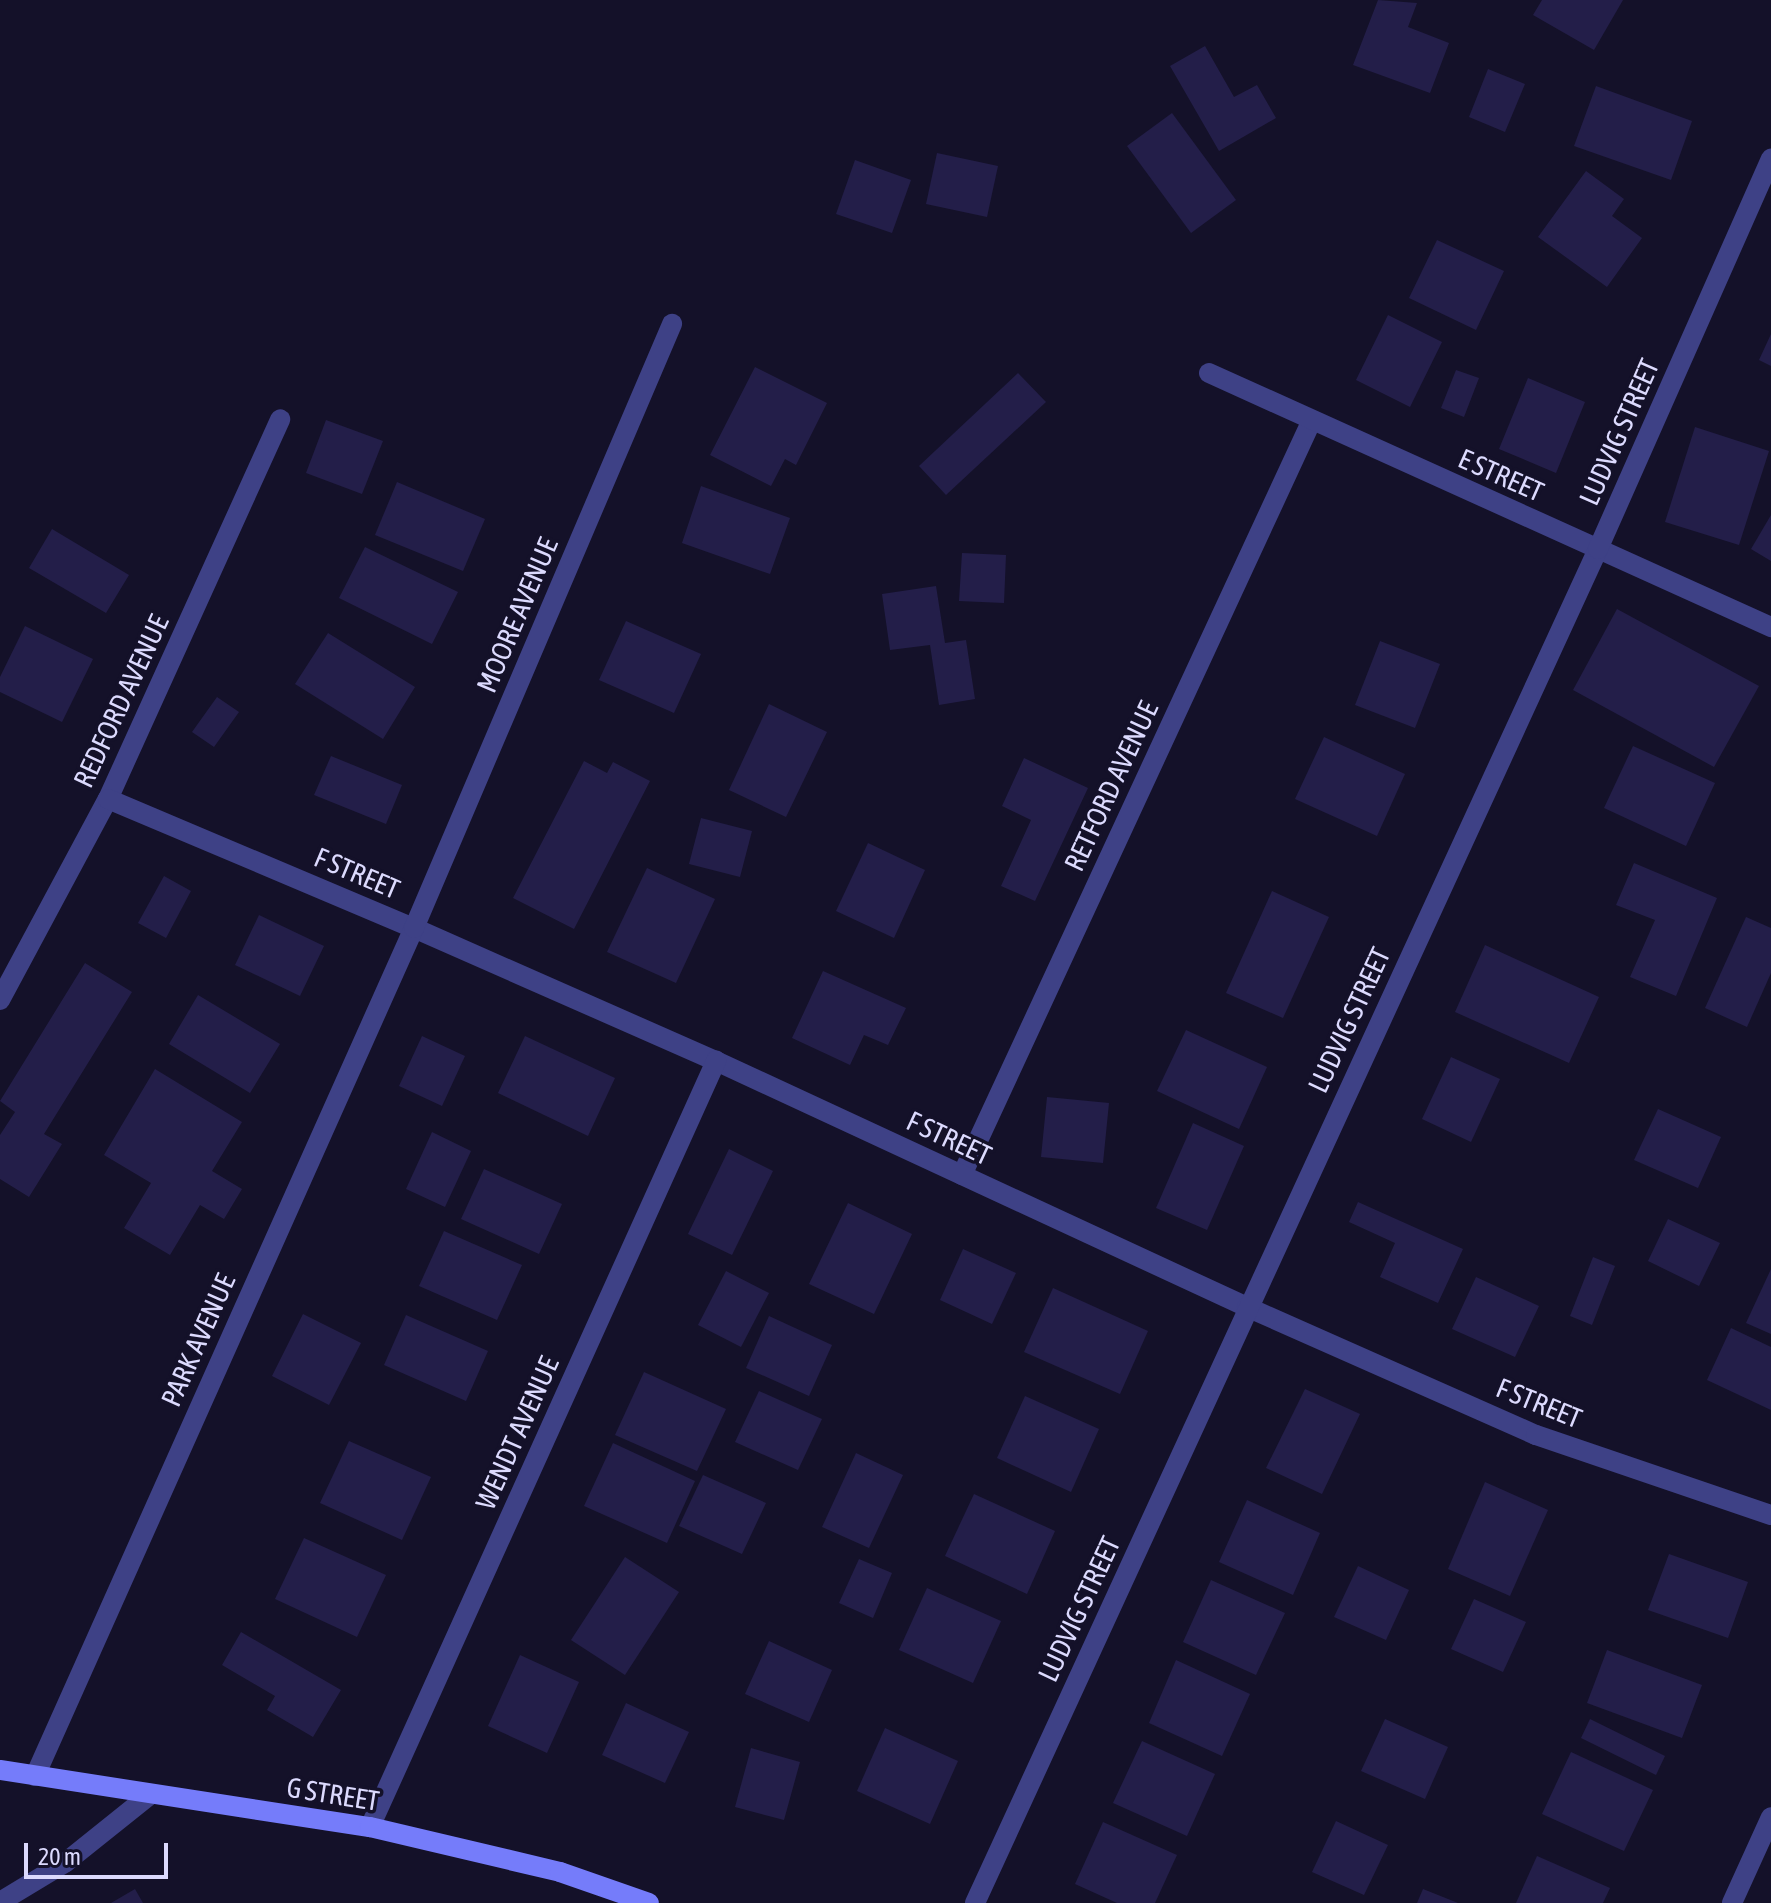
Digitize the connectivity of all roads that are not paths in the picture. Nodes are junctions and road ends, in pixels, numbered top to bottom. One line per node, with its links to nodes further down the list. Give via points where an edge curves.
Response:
1 (1771, 159): 6 (street, LUDVIG STREET)
2 (672, 324): 9 (street, MOORE AVENUE)
3 (1209, 373): 5 (street, E STREET)
4 (280, 419): 8 (street, REDFORD AVENUE)
5 (1312, 420): 6 (street, E STREET); 12 (street, RETFORD AVENUE)
6 (1598, 549): 7 (street, E STREET); 13 (street, LUDVIG STREET)
7 (1771, 627)
8 (108, 799): 9 (street, F STREET); 10 (street, REDFORD AVENUE)
9 (414, 928): 11 (street, F STREET); 16 (street, PARK AVENUE)
10 (0, 1000)
11 (716, 1061): 12 (street, F STREET); 19 (street, WENDT AVENUE)
12 (962, 1175): 13 (street, F STREET)
13 (1247, 1307): 14 (street, F STREET, via 1536,1435); 22 (street, LUDVIG STREET)
14 (1771, 1515)
15 (0, 1770): 16 (street, G STREET)
16 (35, 1776): 17 (street, G STREET)
17 (151, 1794): 19 (street, G STREET); 20 (street, via 66,1862)
18 (1771, 1817): 23 (street)
19 (370, 1827): 21 (street, G STREET, via 560,1872)
20 (0, 1902)
21 (649, 1903)
22 (975, 1903)
23 (1732, 1903)

